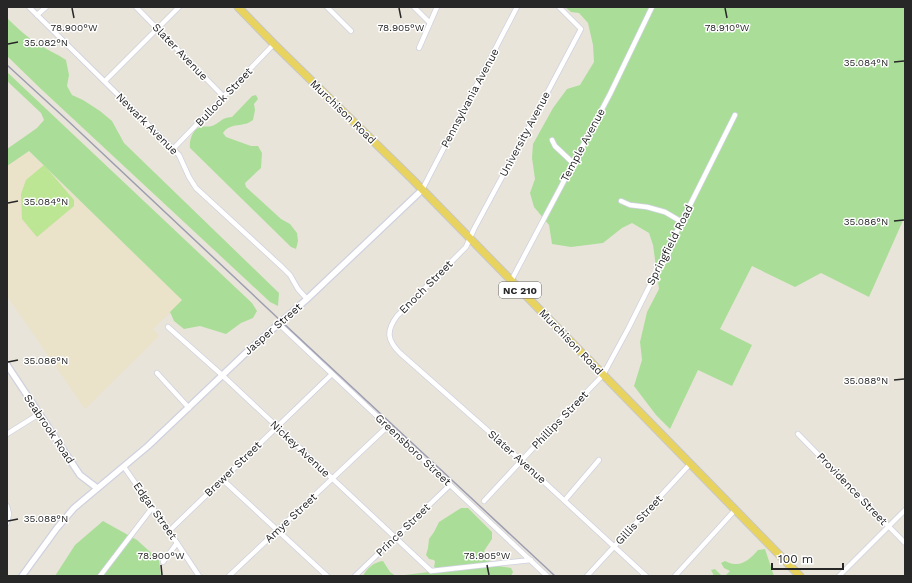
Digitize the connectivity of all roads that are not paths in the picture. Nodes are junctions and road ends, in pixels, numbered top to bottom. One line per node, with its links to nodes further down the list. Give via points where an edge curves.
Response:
1 (29, 7): 12 (street, Newark Avenue)
2 (46, 7): 12 (street)
3 (136, 7): 14 (street, Slater Avenue)
4 (179, 7): 14 (street)
5 (238, 7): 16 (main road, Murchison Road / NC 210)
6 (327, 7): 15 (street)
7 (414, 7): 13 (street)
8 (436, 7): 13 (street)
9 (517, 7): 24 (street, Pennsylvania Avenue)
10 (559, 7): 27 (street, University Avenue, via 581,29)
11 (652, 7): 23 (street, Temple Avenue)
12 (37, 15): 18 (street, Newark Avenue)
13 (429, 22): 17 (street)
14 (157, 29): 18 (street); 19 (street, Slater Avenue)
15 (351, 31)
16 (274, 44): 19 (street, Bullock Street); 24 (main road, Murchison Road / NC 210)
17 (419, 48)
18 (105, 81): 22 (street, Newark Avenue)
19 (224, 97): 22 (street, Bullock Street)
20 (735, 115): 26 (street, Springfield Road)
21 (552, 140): 23 (street)
22 (173, 149): 29 (street, Newark Avenue, via 179,155 196,188 283,268)
23 (573, 163): 28 (street, Temple Avenue)
24 (422, 190): 27 (main road, Murchison Road / NC 210); 29 (street, Jasper Street)
25 (621, 201): 26 (street, via 665,212)
26 (682, 222): 36 (street, Springfield Road)
27 (470, 239): 28 (main road, Murchison Road / NC 210); 32 (street, Enoch Street, via 466,247 397,316 393,321)
28 (511, 281): 36 (main road, Murchison Road / NC 210)
29 (307, 299): 30 (street, Jasper Street)
30 (279, 324): 35 (street, Greensboro Street); 37 (street, Jasper Street)
31 (168, 327): 37 (street, Nickey Avenue)
32 (389, 338): 45 (street, Slater Avenue, via 400,353)
33 (7, 365): 39 (street, Seabrook Road)
34 (157, 373): 38 (street)
35 (332, 374): 40 (street, Greensboro Street); 41 (street, Brewer Street)
36 (603, 375): 45 (street, Phillips Street); 46 (main road, Murchison Road / NC 210)
37 (222, 376): 38 (street, Jasper Street); 41 (street, Nickey Avenue)
38 (189, 408): 47 (street, Jasper Street)
39 (39, 414): 42 (street); 51 (street, Seabrook Road, via 80,475)
40 (388, 426): 48 (street, Amye Street); 50 (street, Greensboro Street)
41 (276, 427): 48 (street, Nickey Avenue); 49 (street, Brewer Street)
42 (7, 434)
43 (798, 434): 59 (street, Providence Street)
44 (599, 460): 52 (street)
45 (521, 461): 52 (street, Slater Avenue); 53 (street, Phillips Street)
46 (690, 464): 56 (main road, Murchison Road / NC 210); 65 (street, Gillis Street)
47 (124, 467): 51 (street, Jasper Street); 55 (street, Edgar Street)
48 (332, 478): 61 (street, Amye Street); 62 (street, Nickey Avenue)
49 (222, 480): 60 (street, Brewer Street); 61 (street)
50 (450, 485): 62 (street, Prince Street); 66 (street, Greensboro Street)
51 (97, 488): 68 (street, Jasper Street, via 65,517)
52 (565, 500): 65 (street, Slater Avenue)
53 (484, 501)
54 (7, 506): 58 (street, via 10,514)
55 (152, 508): 60 (street, Edgar Street); 69 (street)
56 (735, 510): 77 (street); 78 (main road, Murchison Road / NC 210)
57 (905, 510): 59 (street)
58 (7, 523)
59 (889, 526): 64 (street, Providence Street); 79 (street)
60 (168, 531): 63 (street, Edgar Street)
61 (278, 531): 71 (street, Amye Street); 72 (street)
62 (395, 537): 66 (street, Nickey Avenue, via 431,571); 73 (street, Prince Street)
63 (177, 543): 67 (street); 70 (street, Edgar Street)
64 (905, 543)
65 (614, 546): 75 (street, Gillis Street); 76 (street, Slater Avenue)
66 (531, 560): 74 (street, Greensboro Street)
67 (163, 562)
68 (22, 576)
69 (100, 576)
70 (199, 576)
71 (229, 576)
72 (327, 576)
73 (356, 576)
74 (547, 576)
75 (587, 576)
76 (646, 576)
77 (675, 576)
78 (800, 576)
79 (839, 576)

